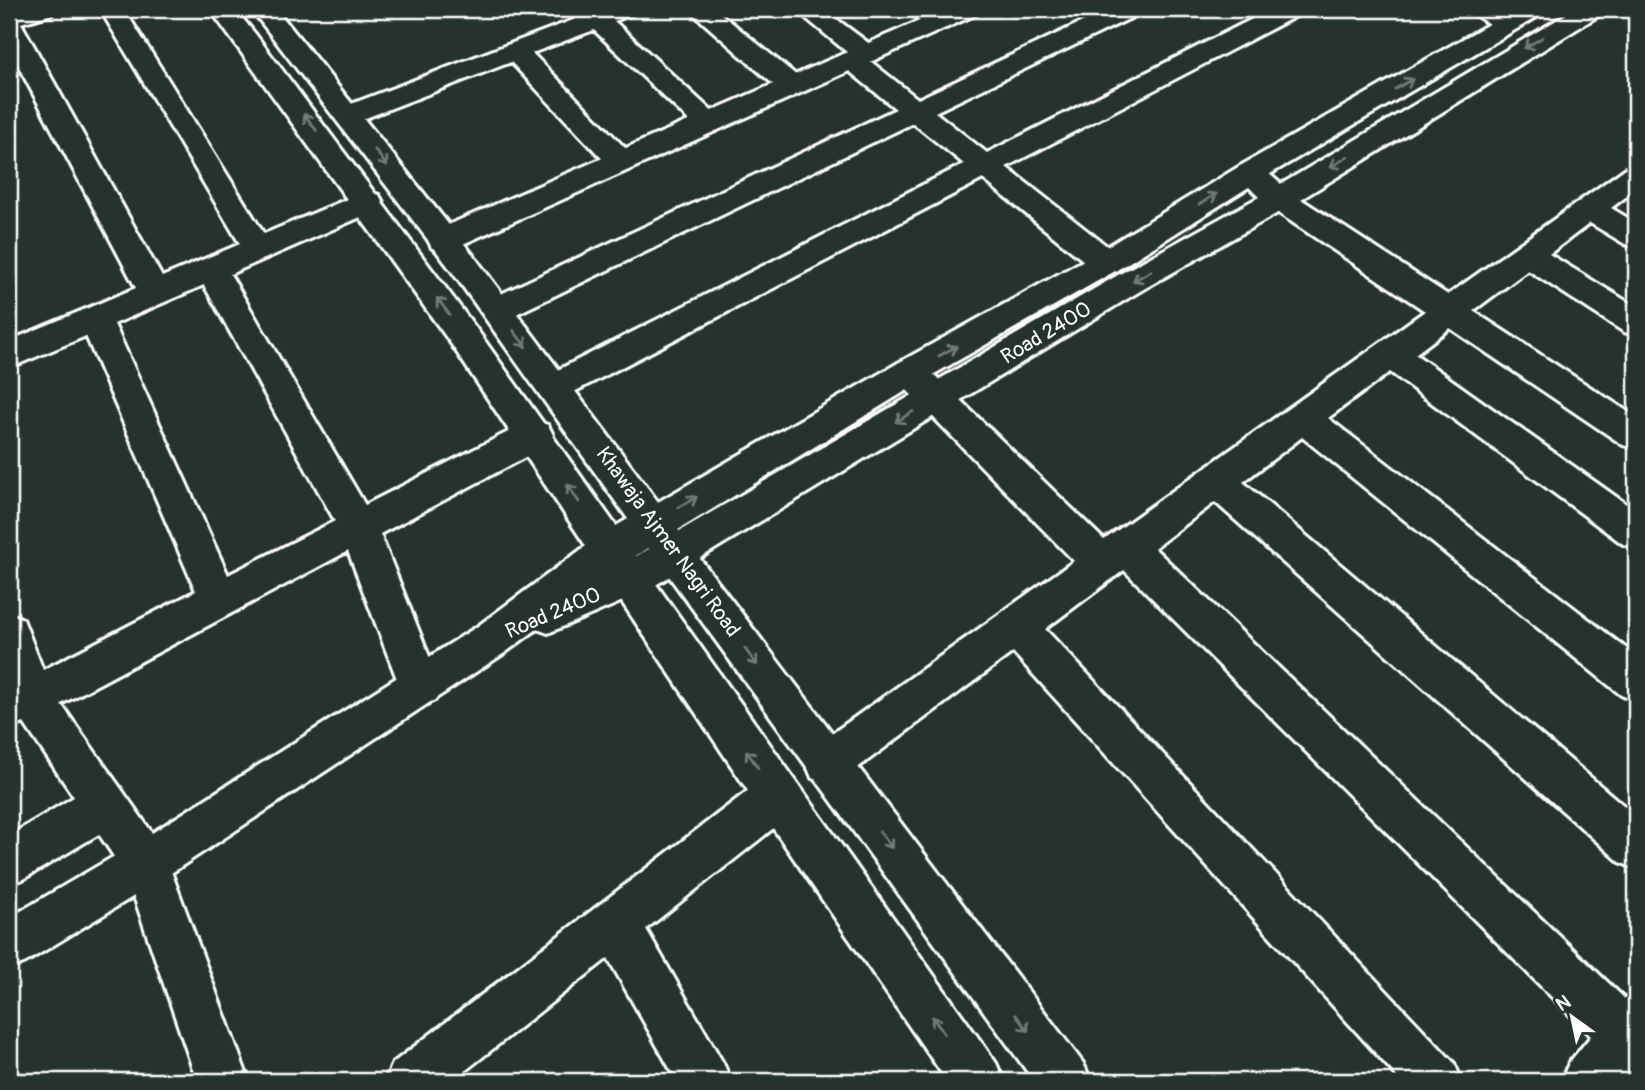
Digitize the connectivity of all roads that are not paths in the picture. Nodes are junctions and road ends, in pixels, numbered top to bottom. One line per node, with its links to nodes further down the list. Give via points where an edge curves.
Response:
1 (43, 9): 15 (street)
2 (111, 9): 31 (street)
3 (222, 9): 27 (street, one-way to 3)
4 (263, 9): 20 (street, Khawaja Ajmer Nagri Road)
5 (624, 9): 14 (street)
6 (701, 9): 18 (street)
7 (807, 9): 17 (street)
8 (968, 9): 13 (street)
9 (1130, 9): 19 (street)
10 (1291, 9): 23 (street)
11 (1591, 9): 26 (street, Road 2400, one-way to 26)
12 (1508, 14): 24 (street, Road 2400, one-way to 12)
13 (930, 15): 17 (street)
14 (597, 19): 16 (street); 21 (street)
15 (9, 21): 35 (street)
16 (514, 51): 20 (street); 22 (street)
17 (859, 57): 18 (street); 19 (street)
18 (792, 86): 21 (street)
19 (916, 110): 23 (street); 36 (street)
20 (348, 115): 30 (street, Khawaja Ajmer Nagri Road, one-way to 30)
21 (708, 123): 22 (street)
22 (621, 161): 30 (street)
23 (985, 165): 33 (street); 43 (street)
24 (1250, 173): 26 (street); 33 (street, Road 2400, one-way to 24)
25 (1636, 175): 28 (street)
26 (1279, 199): 37 (street); 44 (street, Road 2400, one-way to 44)
27 (368, 202): 31 (street); 46 (street, one-way to 27)
28 (1590, 209): 29 (street); 32 (street)
29 (1636, 236)
30 (443, 240): 36 (street, Khawaja Ajmer Nagri Road)
31 (258, 249): 34 (street)
32 (1527, 255): 37 (street); 39 (street)
33 (1107, 262): 42 (street, Road 2400, one-way to 33)
34 (211, 268): 35 (street); 49 (street)
35 (155, 293): 38 (street)
36 (498, 309): 43 (street, Khawaja Ajmer Nagri Road, one-way to 43)
37 (1449, 311): 41 (street); 47 (street)
38 (95, 318): 40 (street); 54 (street)
39 (1636, 323)
40 (13, 341)
41 (1390, 354): 45 (street); 50 (street)
42 (910, 372): 44 (street); 51 (street, Road 2400, one-way to 42)
43 (556, 386): 51 (street, Khawaja Ajmer Nagri Road)
44 (935, 398): 51 (street, Road 2400, one-way to 51); 52 (street)
45 (1303, 418): 48 (street); 57 (street)
46 (535, 435): 49 (street); 53 (street, one-way to 46)
47 (1636, 435)
48 (1216, 481): 52 (street); 63 (street)
49 (358, 525): 54 (street); 58 (street)
50 (1636, 532)
51 (663, 538): 53 (street, Road 2400); 60 (street, Khawaja Ajmer Nagri Road, one-way to 60)
52 (1114, 555): 55 (street); 68 (street)
53 (620, 565): 58 (street, Road 2400); 61 (street, one-way to 53)
54 (219, 598): 59 (street)
55 (1016, 626): 60 (street); 74 (street)
56 (9, 632): 59 (street)
57 (1636, 681)
58 (419, 686): 65 (street, Road 2400)
59 (20, 703): 62 (street)
60 (828, 763): 73 (street, Khawaja Ajmer Nagri Road, one-way to 73)
61 (778, 796): 66 (street); 72 (street, one-way to 61)
62 (106, 804): 64 (street); 65 (street)
63 (1636, 846)
64 (9, 862)
65 (146, 863): 67 (street, Road 2400); 70 (street)
66 (616, 924): 69 (street); 71 (street)
67 (9, 946)
68 (1633, 1033): 75 (street)
69 (439, 1072)
70 (223, 1081)
71 (705, 1081)
72 (978, 1081)
73 (1065, 1081)
74 (1436, 1081)
75 (1587, 1081)

